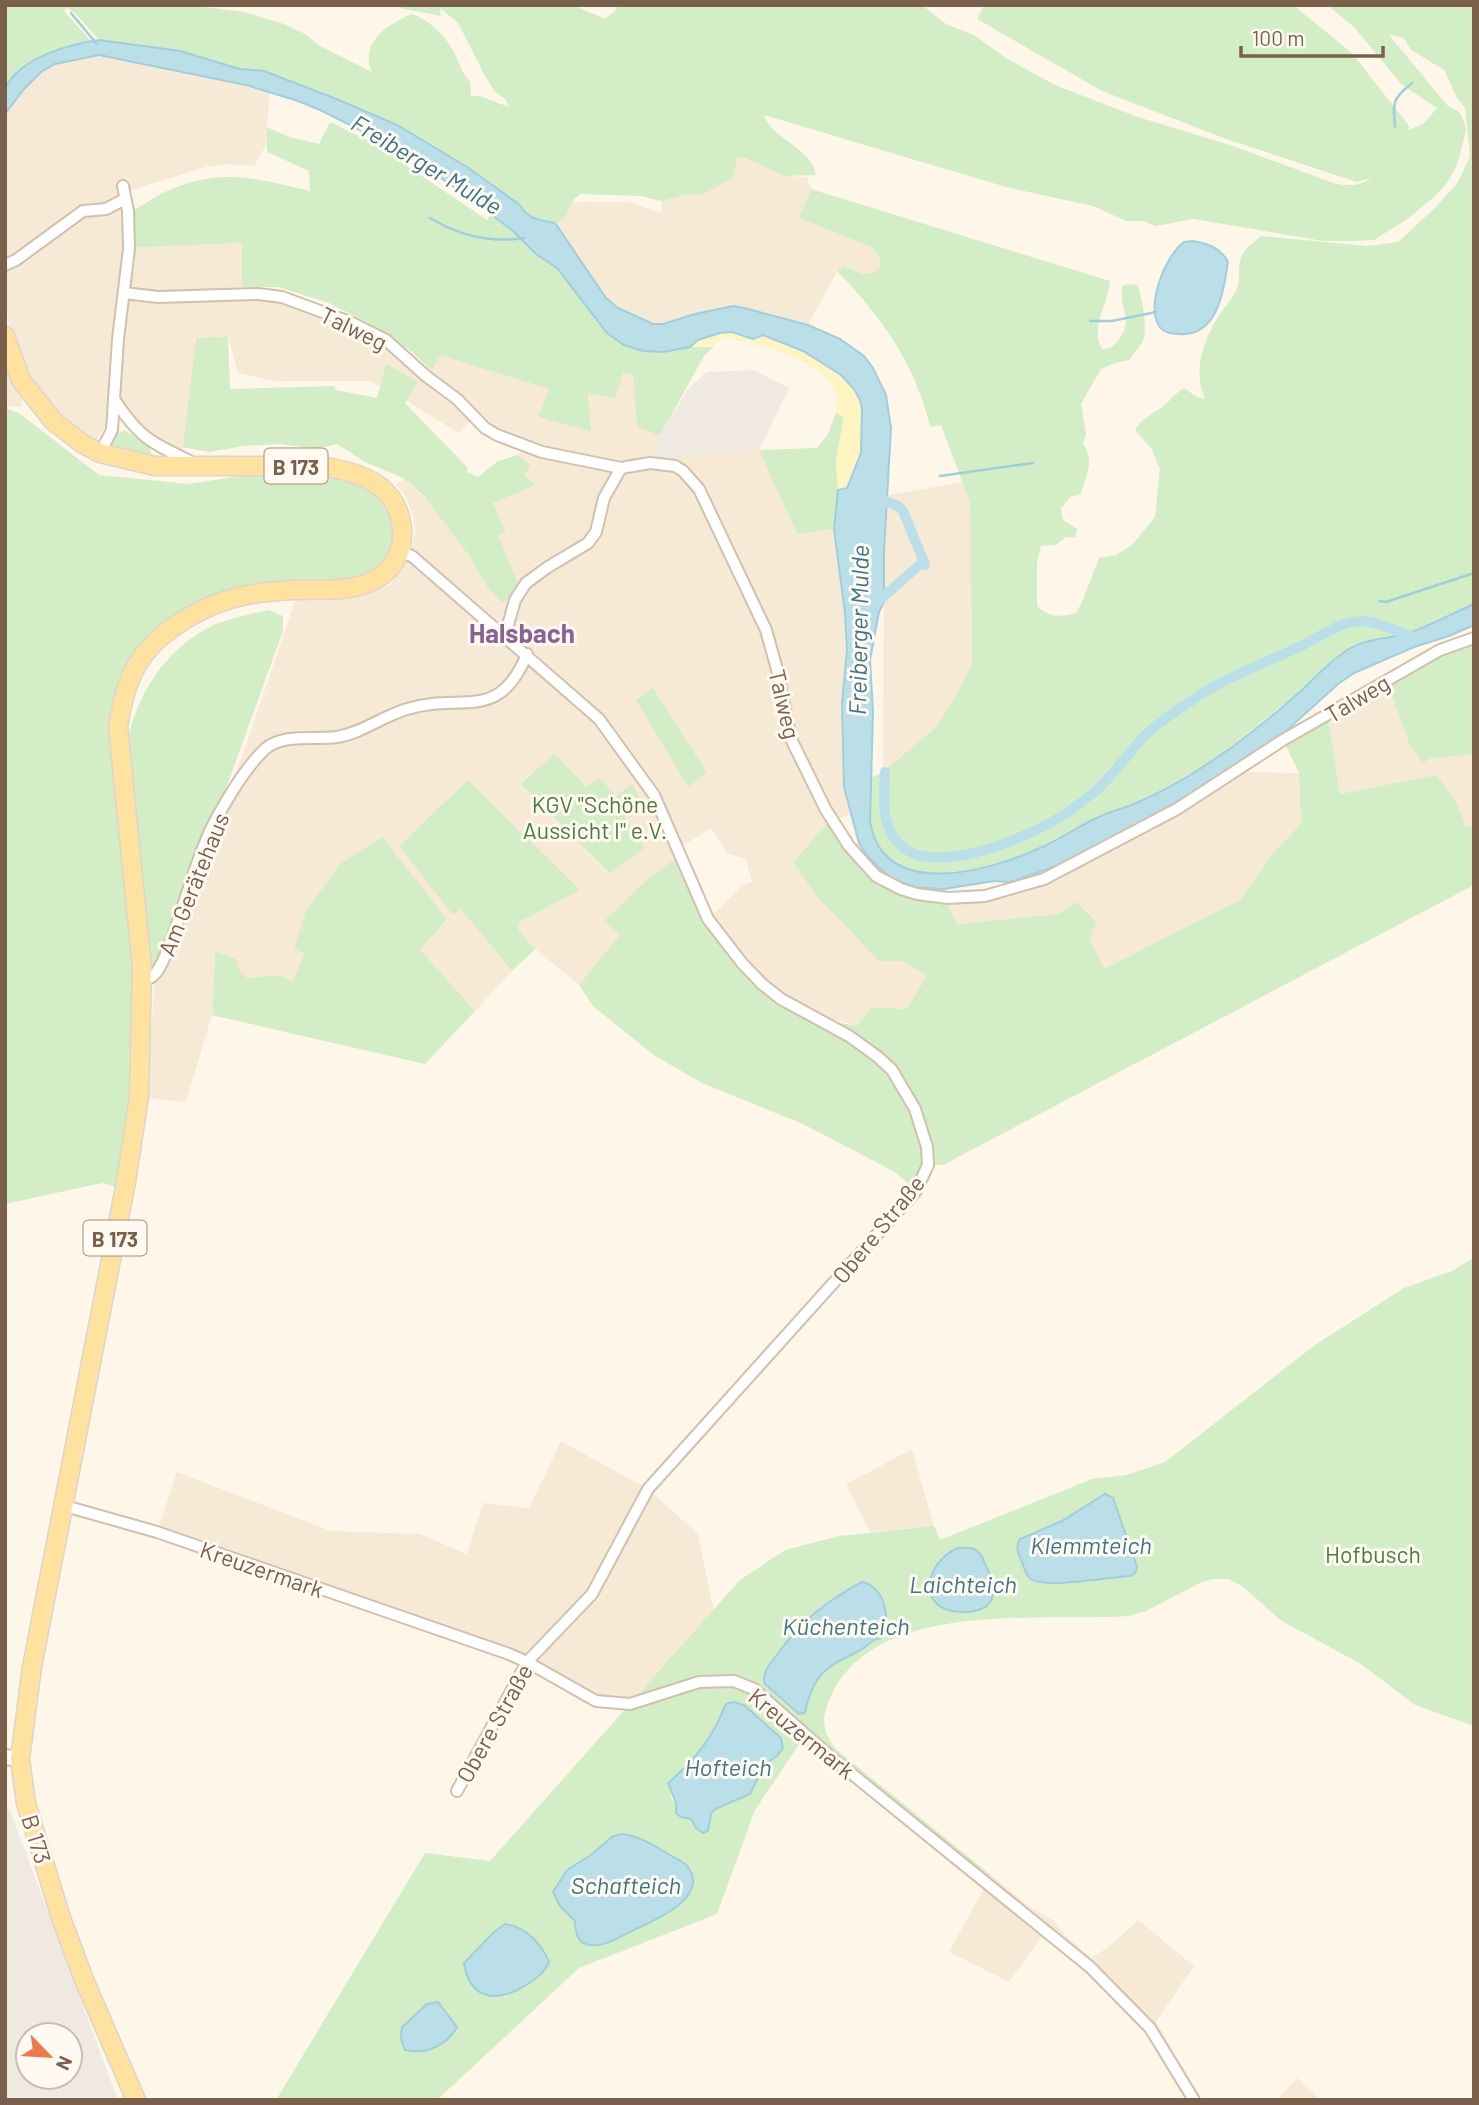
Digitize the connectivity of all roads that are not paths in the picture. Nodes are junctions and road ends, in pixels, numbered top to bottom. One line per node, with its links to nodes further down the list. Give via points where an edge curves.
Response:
1 (123, 186): 2 (street)
2 (125, 199): 3 (street, via 106,209 83,211); 4 (street, via 130,227)
3 (5, 265)
4 (124, 293): 6 (street); 9 (street, Talweg, via 158,297 258,294 309,307 386,340 497,435 542,452)
5 (5, 337): 7 (main road, B 173 / B 173, via 21,380 53,421)
6 (114, 399): 7 (street, via 112,430); 8 (street, via 148,440)
7 (100, 453): 8 (main road, B 173 / B 173, via 155,466)
8 (200, 466): 10 (main road, B 173 / B 173, via 320,466 374,483 400,514)
9 (621, 468): 11 (street, via 604,498 596,532 588,543 526,583 515,600); 12 (street, Talweg, via 650,463 674,466 699,489 766,630 791,739 826,810 876,876 917,894 985,896 1044,879 1177,809 1429,656)
10 (400, 550): 11 (street, Obere Straße); 14 (main road, B 173 / B 173, via 387,572 351,588 246,595 200,611 164,634 138,663 124,693 118,726)
11 (505, 636): 13 (street, Obere Straße)
12 (1474, 638)
13 (527, 654): 14 (street, Am Gerätehaus, via 511,684 495,697 478,703 408,708 342,736 287,740 266,748 210,831 156,974); 16 (street, Obere Straße, via 599,719 654,795 708,919 742,963 781,999 849,1036 892,1070 915,1110 929,1160 916,1191 648,1489 592,1594)
14 (142, 981): 15 (main road, B 173 / B 173, via 137,1110)
15 (65, 1506): 16 (street, Kreuzermark, via 157,1532); 17 (main road, B 173 / B 173)
16 (527, 1662): 18 (street, Obere Straße); 20 (street, Kreuzermark, via 596,1701 630,1704 699,1682 734,1681 754,1689 1090,1967 1150,2028)
17 (13, 1758): 19 (main road, B 173 / B 173, via 61,1918)
18 (457, 1791)
19 (136, 2100)
20 (1194, 2100)

